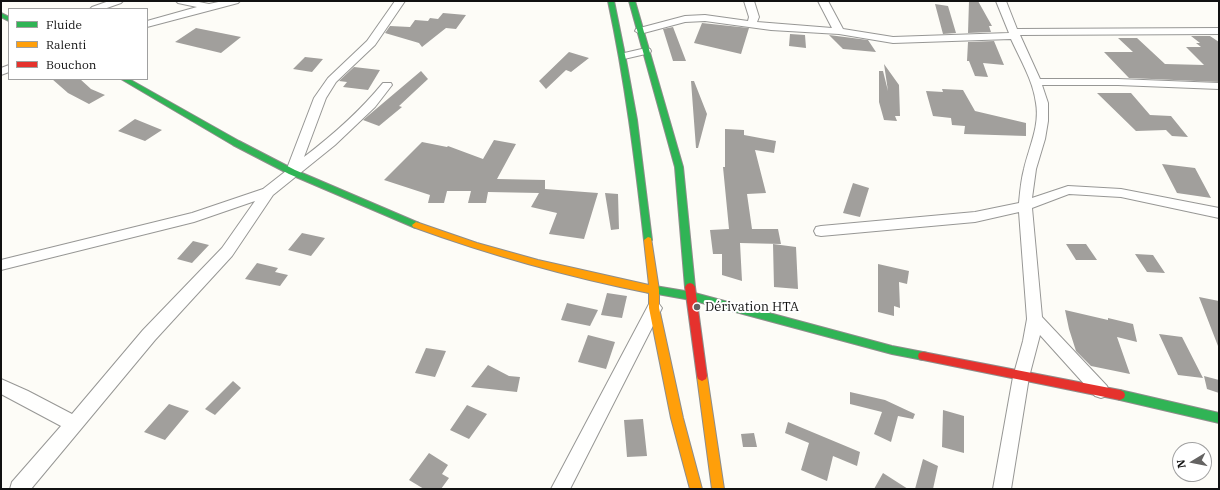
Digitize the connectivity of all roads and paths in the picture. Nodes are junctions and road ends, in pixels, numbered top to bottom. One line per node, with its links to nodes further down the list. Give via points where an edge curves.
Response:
1 (118, 1): 12 (street)
2 (181, 1): 11 (street)
3 (235, 1): 11 (street)
4 (400, 1): 25 (street, via 371,43 332,80 320,98)
5 (611, 1): 6 (street); 20 (main road)
6 (614, 1)
7 (632, 1): 17 (main road)
8 (749, 1): 14 (street, via 754,18)
9 (823, 1): 15 (street)
10 (1001, 1): 18 (street)
11 (209, 7): 13 (street)
12 (98, 8)
13 (148, 24)
14 (752, 24): 15 (street); 17 (street, via 696,18)
15 (839, 31): 18 (street, via 893,40 936,40)
16 (1219, 31): 18 (street)
17 (640, 32): 19 (main road)
18 (1014, 34): 22 (street)
19 (646, 51): 20 (street); 32 (main road, via 679,166)
20 (624, 56): 31 (main road)
21 (126, 80): 25 (main road)
22 (1036, 82): 24 (street); 27 (street, via 1042,103 1042,121 1030,169)
23 (388, 85): 25 (street, via 371,105 331,142)
24 (1219, 86)
25 (292, 172): 26 (street); 31 (main road, via 404,220 475,246 538,264)
26 (268, 192): 30 (street, via 194,217); 39 (street, via 227,252 150,335)
27 (1026, 204): 28 (street, via 1068,190 1100,191 1122,193); 29 (street, via 1012,210 975,216); 34 (street)
28 (1219, 213)
29 (821, 231)
30 (1, 265)
31 (654, 290): 32 (main road); 33 (main road)
32 (691, 296): 35 (main road, via 892,350); 43 (main road)
33 (654, 308): 41 (street); 42 (main road, via 677,418)
34 (1036, 319): 35 (street); 37 (street)
35 (1021, 377): 37 (main road); 44 (street)
36 (1, 386): 39 (street)
37 (1101, 391): 38 (main road)
38 (1219, 418)
39 (74, 424): 40 (street)
40 (19, 489)
41 (560, 489)
42 (696, 489)
43 (718, 489)
44 (1002, 489)

